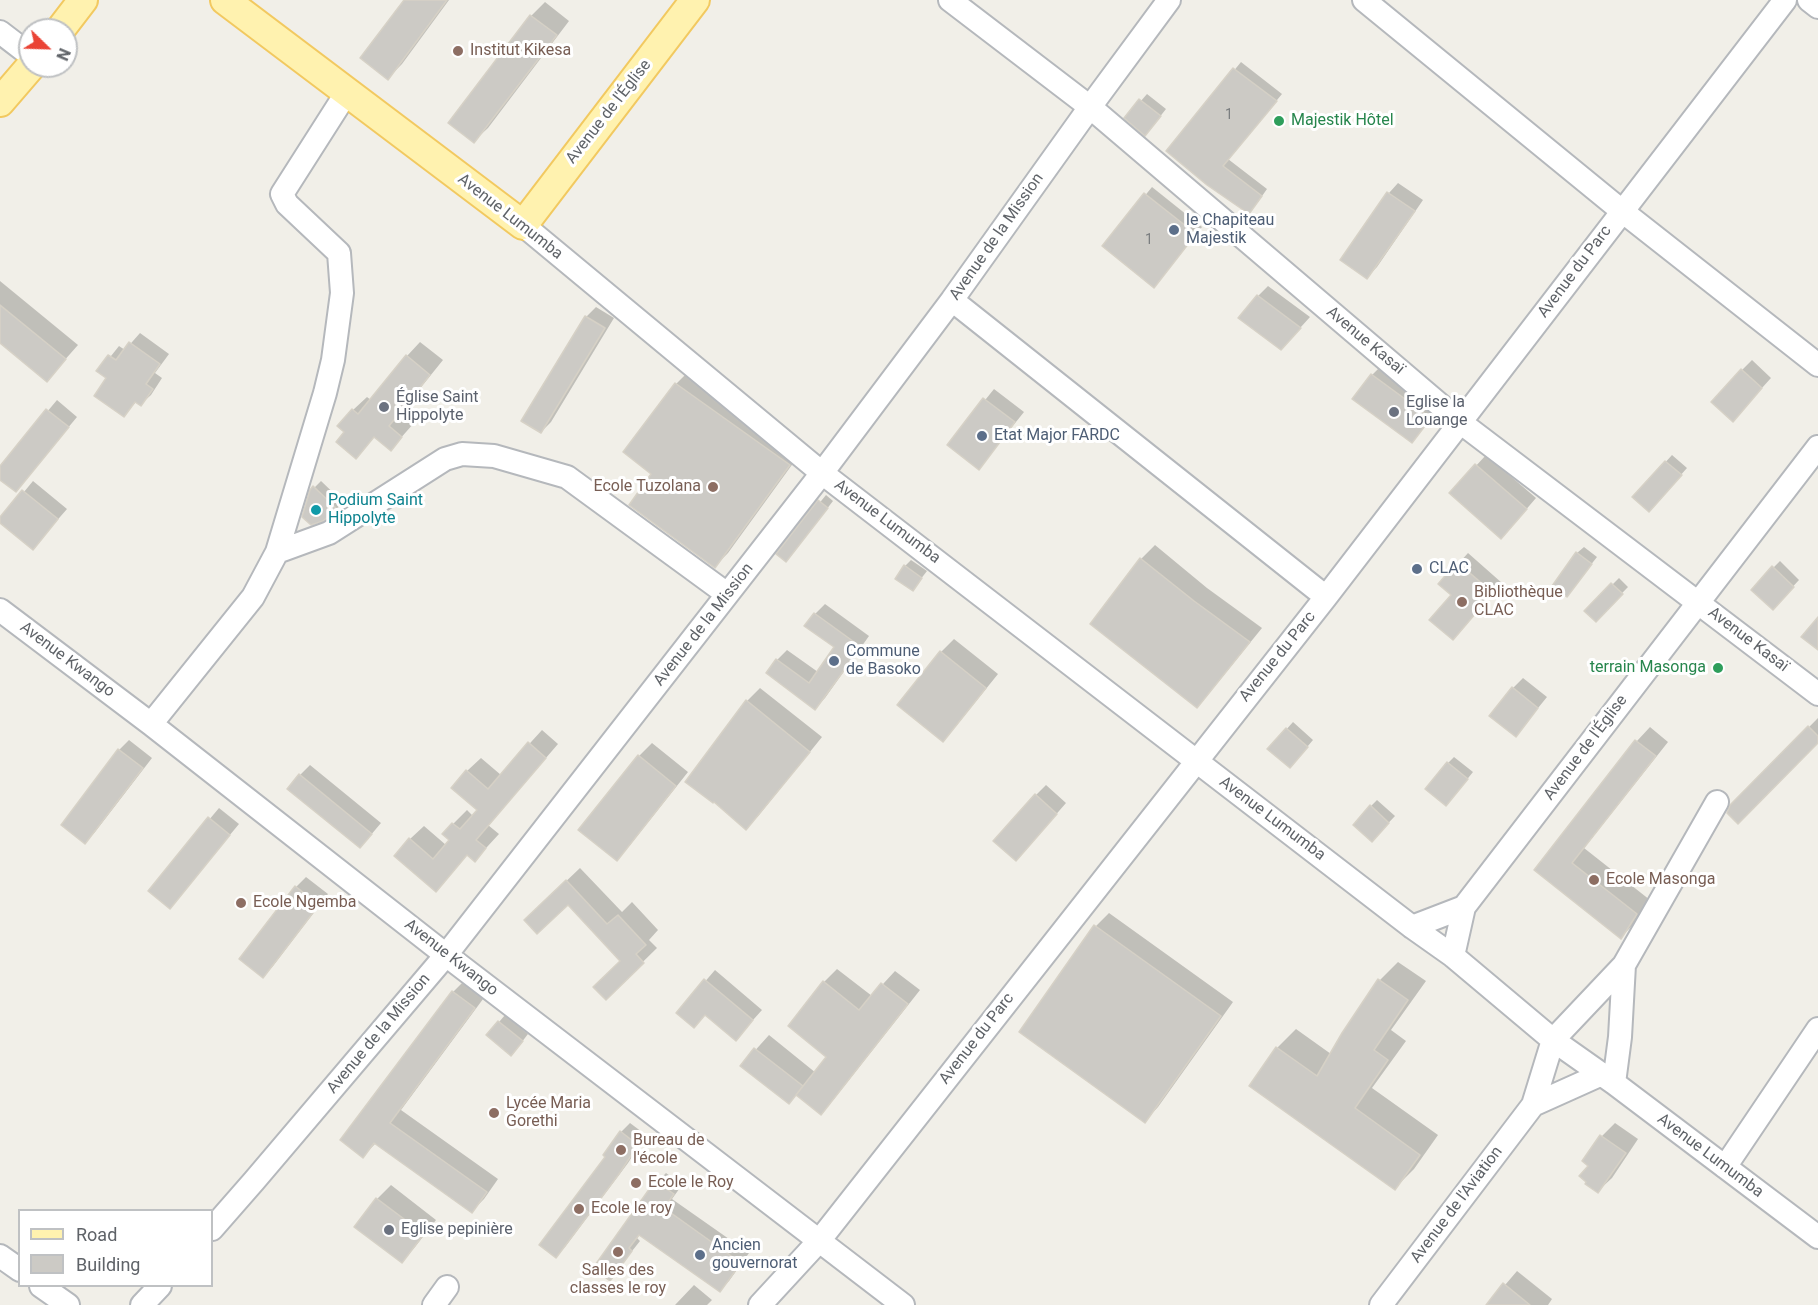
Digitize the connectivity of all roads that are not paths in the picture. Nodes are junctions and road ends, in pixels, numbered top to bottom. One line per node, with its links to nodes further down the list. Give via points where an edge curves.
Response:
1 (83, 0): 10 (main road)
2 (225, 0): 14 (main road, Avenue Lumumba)
3 (695, 0): 18 (main road, Avenue de l'Église)
4 (950, 0): 16 (street, Avenue Kasaï)
5 (1169, 0): 16 (street, Avenue de la Mission)
6 (1364, 0): 17 (street)
7 (1785, 0): 17 (street, Avenue du Parc)
8 (1809, 0): 9 (street)
9 (1818, 7)
10 (69, 18)
11 (0, 32): 12 (street)
12 (18, 46)
13 (21, 78): 15 (main road)
14 (347, 92): 18 (main road, Avenue Lumumba); 24 (street, via 282,194 287,204 339,253 342,293 325,393)
15 (0, 102)
16 (1090, 107): 19 (street, Avenue de la Mission); 21 (street, Avenue Kasaï)
17 (1622, 211): 20 (street); 21 (street, Avenue du Parc)
18 (523, 225): 23 (street, Avenue Lumumba)
19 (952, 300): 23 (street, Avenue de la Mission); 26 (street)
20 (1818, 365)
21 (1460, 422): 26 (street, Avenue du Parc); 27 (street, Avenue Kasaï)
22 (1818, 447): 27 (street, Avenue de l'Église)
23 (822, 473): 25 (street, Avenue de la Mission); 31 (street, Avenue Lumumba)
24 (277, 552): 25 (street, via 329,533 445,459 462,454 494,456 567,477); 30 (street, via 253,597)
25 (727, 594): 35 (street, Avenue de la Mission)
26 (1326, 597): 31 (street, Avenue du Parc)
27 (1698, 602): 29 (street, Avenue Kasaï); 33 (street, Avenue de l'Église)
28 (0, 610): 30 (street, Avenue Kwango)
29 (1818, 694)
30 (151, 724): 35 (street, Avenue Kwango)
31 (1195, 761): 34 (street, Avenue Lumumba); 45 (street, Avenue du Parc)
32 (1717, 802): 37 (street)
33 (1464, 908): 34 (street); 36 (street)
34 (1412, 927): 36 (street, Avenue Lumumba)
35 (446, 955): 43 (street, Avenue de la Mission); 45 (street, Avenue Kwango)
36 (1453, 956): 39 (street, Avenue Lumumba)
37 (1624, 965): 39 (street); 40 (street, via 1620,1037)
38 (1818, 1029): 42 (street)
39 (1553, 1041): 40 (street, Avenue Lumumba); 41 (street, Avenue de l'Aviation)
40 (1608, 1079): 41 (street, Avenue de l'Aviation); 42 (street, Avenue Lumumba)
41 (1533, 1104): 56 (street, Avenue de l'Aviation)
42 (1725, 1167): 44 (street, Avenue Lumumba)
43 (213, 1228)
44 (1818, 1237)
45 (819, 1241): 54 (street, Avenue du Parc); 55 (street, Avenue Kwango)
46 (0, 1257): 47 (street)
47 (18, 1269)
48 (42, 1287): 51 (street)
49 (159, 1287): 52 (street)
50 (447, 1287): 53 (street)
51 (62, 1303)
52 (142, 1305)
53 (434, 1305)
54 (760, 1305)
55 (903, 1305)
56 (1381, 1305)

